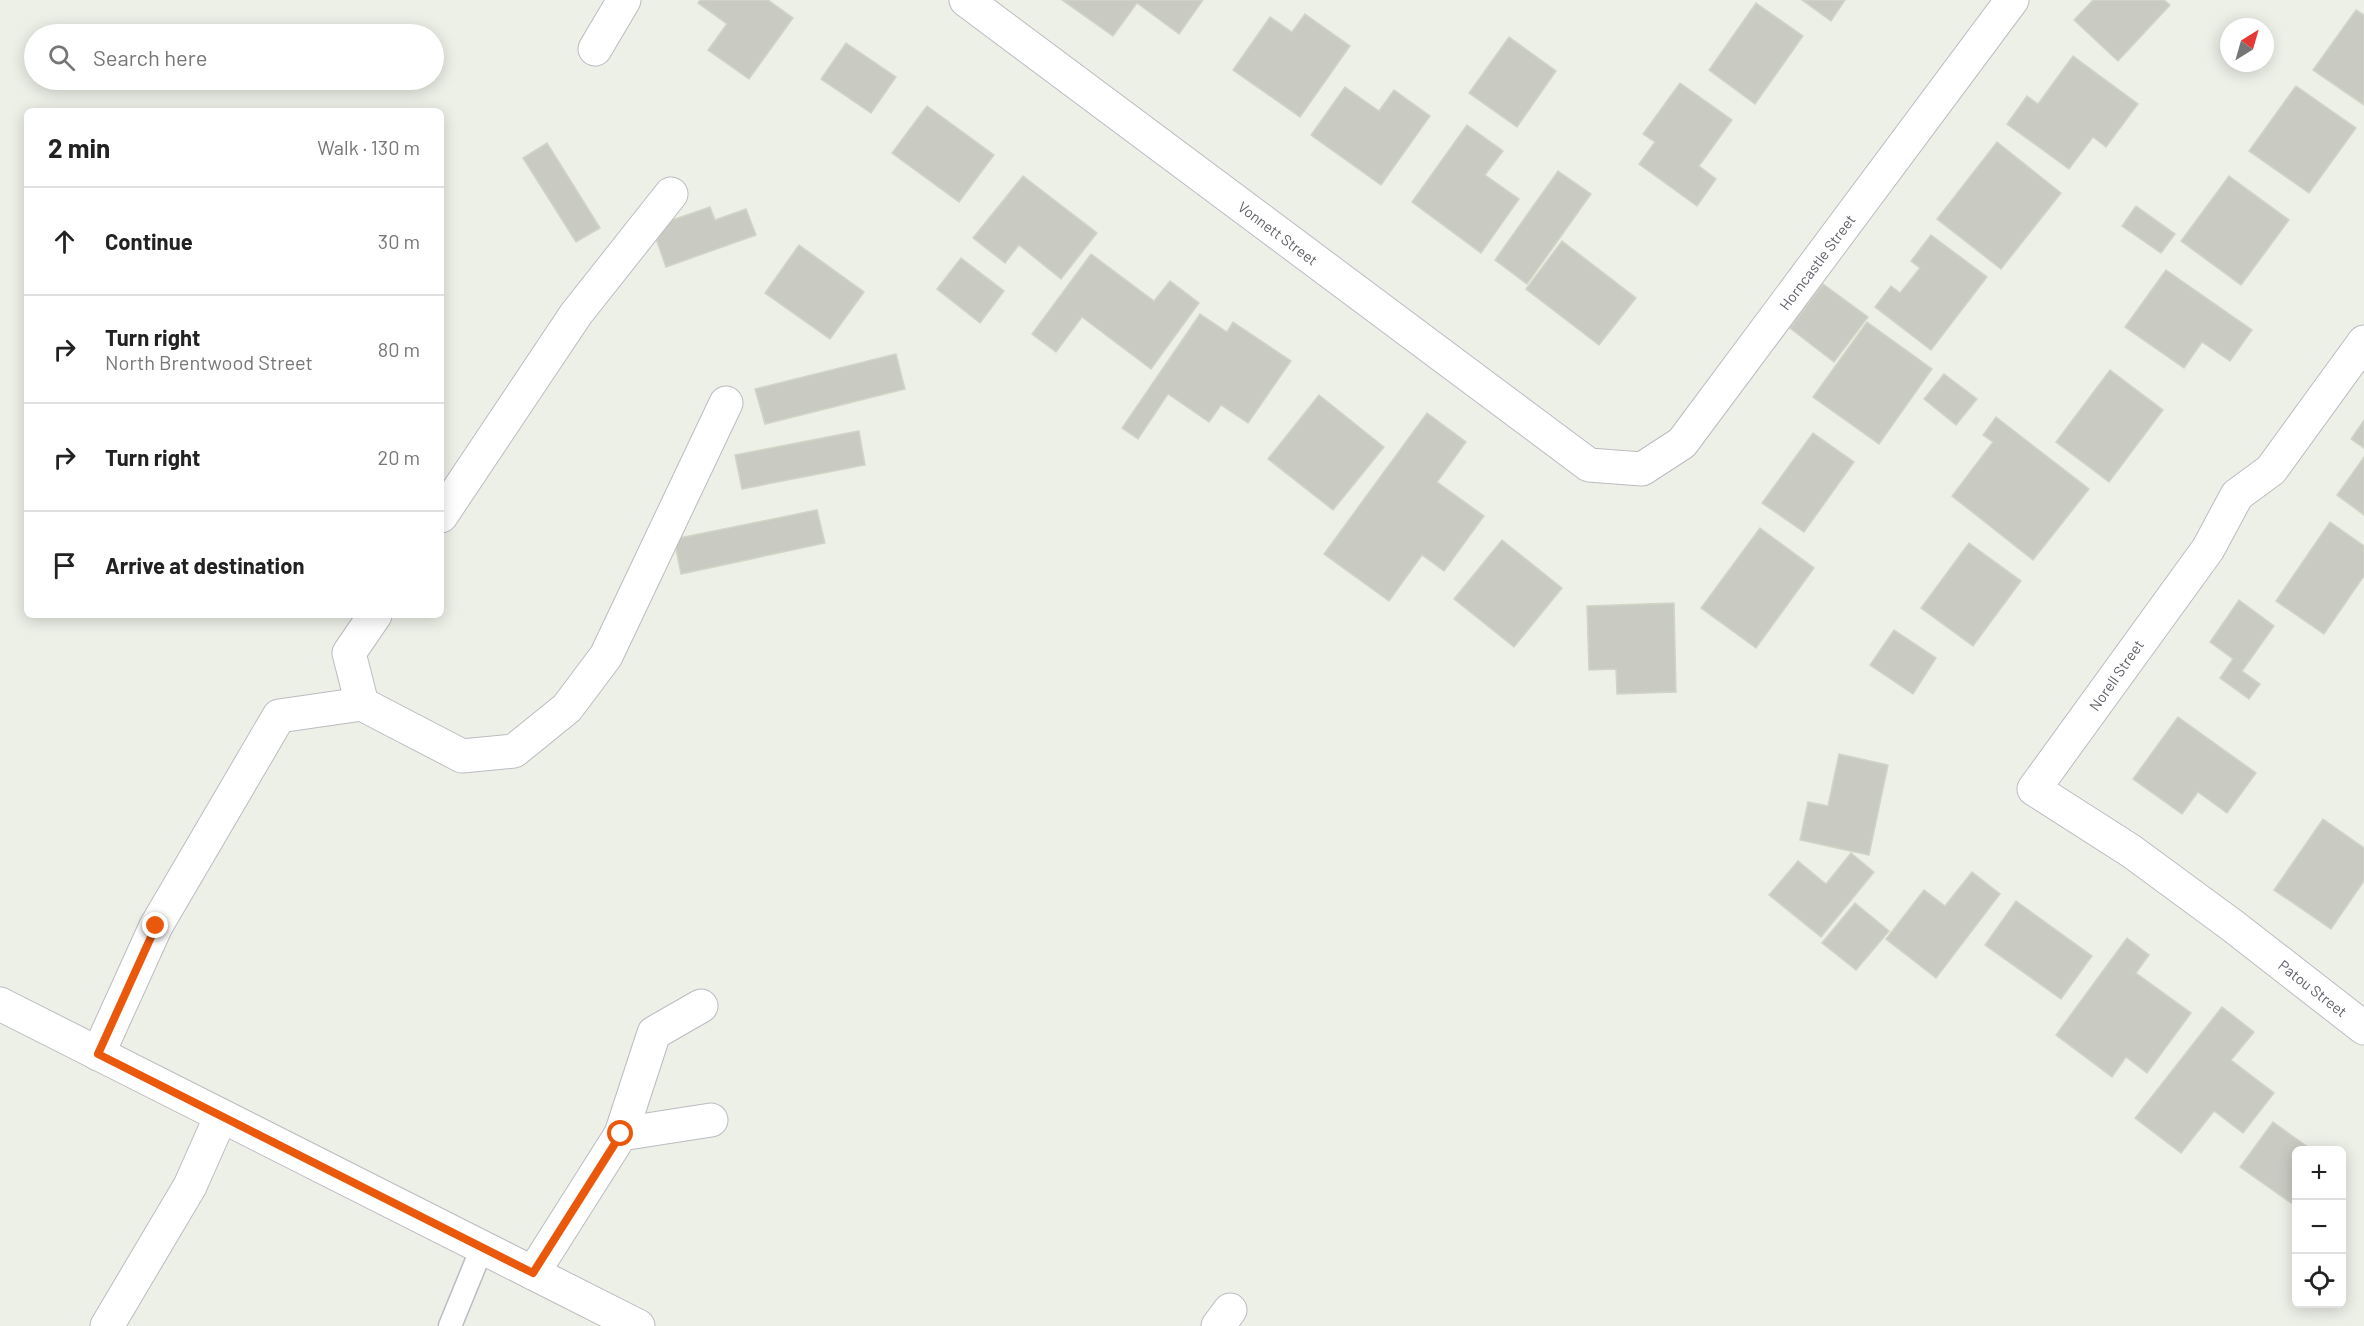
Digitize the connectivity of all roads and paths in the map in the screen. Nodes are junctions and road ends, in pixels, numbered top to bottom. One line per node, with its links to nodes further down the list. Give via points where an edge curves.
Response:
1 (624, 0): 4 (street)
2 (966, 0): 8 (street, Vonnett Street)
3 (2012, 0): 8 (street, Horncastle Street, via 1682,443 1642,469)
4 (595, 49)
5 (671, 194): 9 (street, via 576,314)
6 (2364, 342): 12 (street, Norell Street, via 2271,470 2237,495 2208,549 2034,789 2131,851)
7 (726, 403): 11 (street, via 606,656 567,708 514,751 462,756)
8 (1589, 465)
9 (444, 512)
10 (373, 618): 11 (street, via 349,653)
11 (362, 704): 16 (street, via 279,716 156,926)
12 (2261, 948): 15 (street, Patou Street)
13 (0, 1004): 16 (street)
14 (701, 1006): 19 (street, via 654,1033)
15 (2364, 1028)
16 (98, 1054): 17 (street)
17 (221, 1116): 20 (street); 22 (street, via 190,1186)
18 (711, 1120): 19 (street)
19 (621, 1134): 21 (street)
20 (482, 1248): 21 (street); 23 (lane)
21 (533, 1273): 24 (street)
22 (107, 1326)
23 (450, 1326)
24 (638, 1326)

